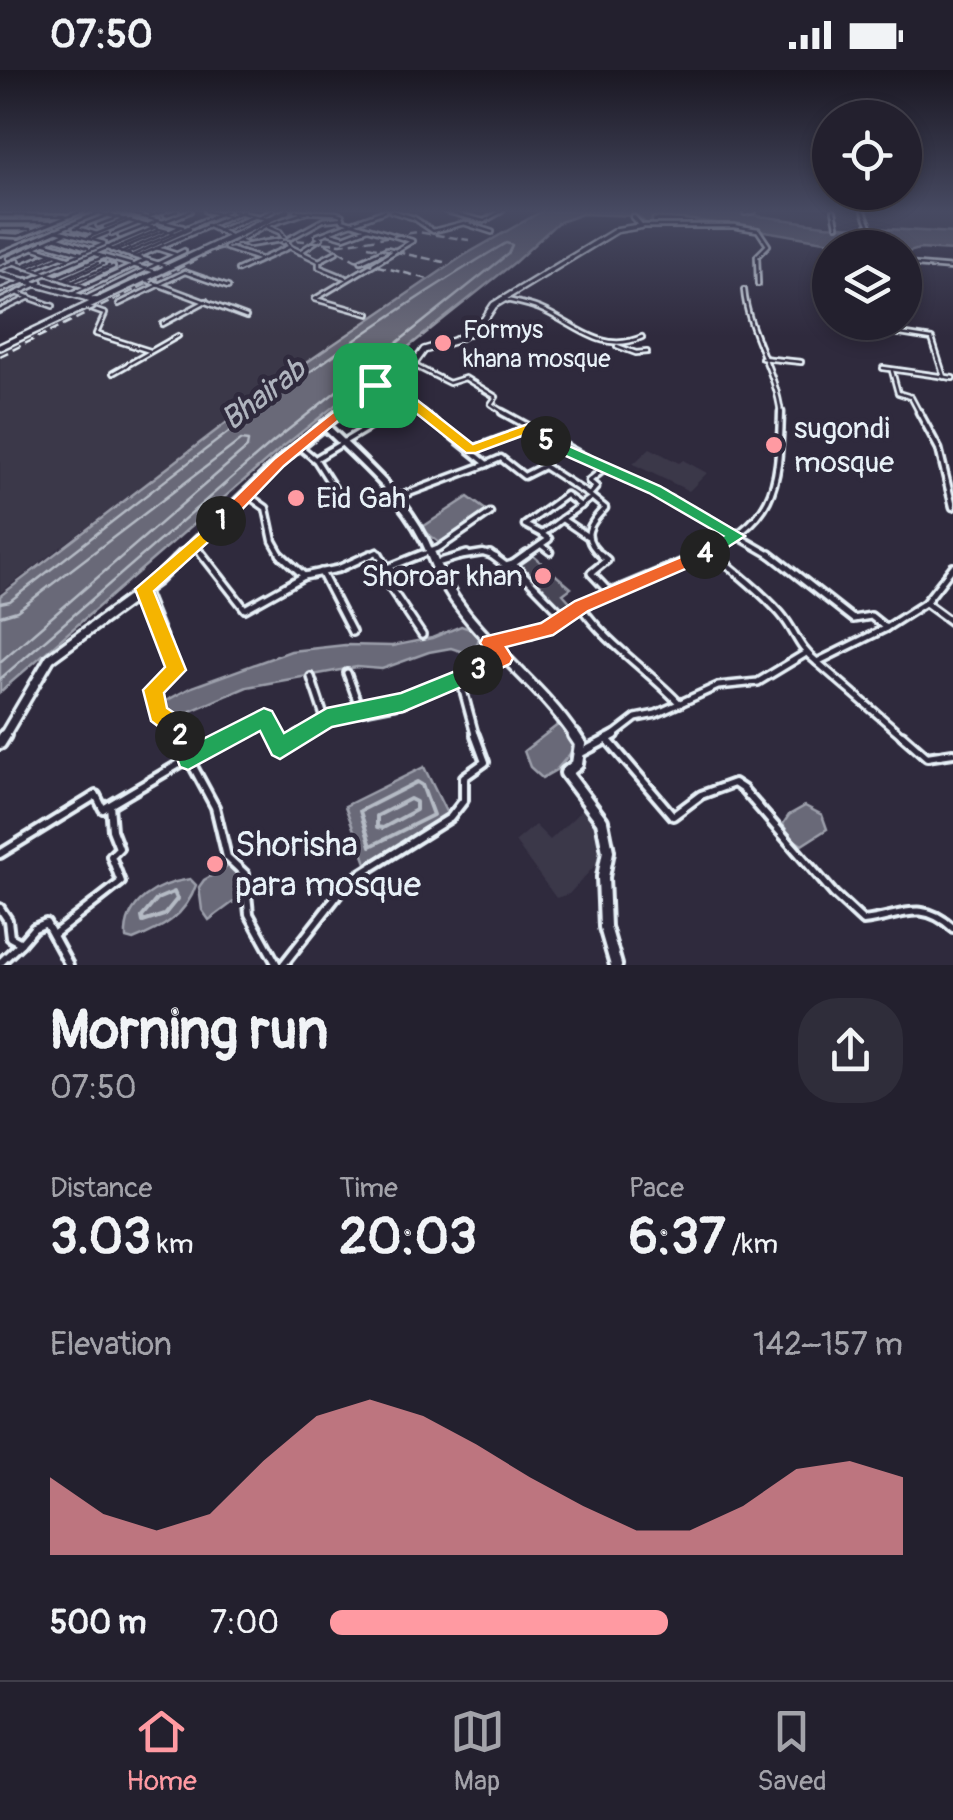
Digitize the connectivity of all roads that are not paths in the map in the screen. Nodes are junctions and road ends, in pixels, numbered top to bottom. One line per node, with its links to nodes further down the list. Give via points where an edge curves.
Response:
1 (19, 253): 22 (street)
2 (50, 253): 19 (street)
3 (80, 253): 19 (street)
4 (89, 253): 40 (street)
5 (98, 253): 30 (street)
6 (123, 253): 24 (street)
7 (172, 253): 18 (street)
8 (194, 253): 20 (main road)
9 (241, 253): 23 (street)
10 (275, 253): 23 (street)
11 (302, 253): 25 (street)
12 (335, 253): 25 (street)
13 (380, 253): 26 (street)
14 (394, 253): 42 (street)
15 (578, 253): 56 (street)
16 (760, 253): 47 (street)
17 (0, 254): 22 (street)
18 (176, 254): 20 (street); 29 (street)
19 (60, 256): 32 (street); 32 (street)
20 (186, 256): 31 (main road)
21 (103, 257): 28 (street)
22 (9, 258): 27 (street, via 18,261)
23 (260, 259): 37 (street)
24 (146, 260): 29 (street); 30 (street)
25 (319, 261): 42 (street, via 319,267)
26 (361, 261)
27 (13, 262): 32 (street); 39 (street)
28 (103, 264): 36 (street); 44 (street); 44 (street); 44 (street)
29 (158, 264): 31 (street); 35 (street)
30 (133, 266): 35 (street); 36 (street)
31 (168, 267): 38 (main road)
32 (31, 268): 40 (street)
33 (922, 268): 34 (street)
34 (953, 268)
35 (146, 269): 38 (street); 55 (street)
36 (122, 270): 48 (street)
37 (238, 270)
38 (157, 272): 41 (main road); 57 (main road)
39 (0, 273): 43 (street)
40 (47, 273): 43 (street); 44 (street)
41 (144, 278): 46 (street); 57 (main road)
42 (350, 278): 65 (street, via 316,299)
43 (29, 280): 45 (street); 50 (street)
44 (67, 280): 48 (street)
45 (41, 282): 52 (street); 53 (street)
46 (160, 284): 49 (street, via 185,272); 58 (street); 60 (street)
47 (758, 284)
48 (86, 287): 52 (street)
49 (228, 287)
50 (0, 288)
51 (744, 290): 75 (street)
52 (73, 293): 55 (street)
53 (19, 294): 54 (street); 59 (street)
54 (30, 297): 61 (street); 62 (street)
55 (86, 298): 57 (street)
56 (502, 298): 71 (street); 77 (street, via 480,326 424,350)
57 (97, 301): 63 (main road)
58 (206, 301): 66 (street); 67 (street)
59 (0, 302): 62 (street)
60 (119, 304)
61 (53, 306)
62 (11, 307): 64 (street)
63 (85, 307): 72 (main road); 73 (street, via 105,314 96,334)
64 (0, 311)
65 (370, 314)
66 (246, 318)
67 (163, 324)
68 (178, 336): 73 (street)
69 (642, 337): 71 (street)
70 (922, 337): 81 (street, via 932,339)
71 (613, 344): 74 (street)
72 (0, 347)
73 (150, 351): 80 (street)
74 (647, 352)
75 (762, 358): 76 (street); 103 (street, via 780,404 780,469 769,502)
76 (801, 362)
77 (411, 364): 83 (street); 86 (street, via 449,384 476,382 496,398 491,404)
78 (883, 368): 79 (street)
79 (892, 371): 81 (street); 98 (street, via 898,393 910,396 924,414)
80 (113, 374)
81 (944, 377): 82 (street)
82 (953, 378)
83 (375, 385): 84 (street); 85 (street)
84 (410, 402): 87 (street); 89 (street)
85 (324, 425): 87 (street); 88 (street)
86 (528, 428): 89 (street); 92 (street)
87 (344, 444): 90 (street); 94 (street)
88 (299, 446): 90 (street); 93 (street)
89 (471, 450): 91 (street)
90 (317, 458): 96 (street)
91 (487, 464): 94 (street); 95 (street, via 501,458 524,476 544,466)
92 (605, 468): 95 (street, via 590,480 596,488); 103 (street)
93 (248, 496): 104 (street); 114 (street, via 266,507 269,537 281,561)
94 (398, 497): 108 (street)
95 (590, 497): 97 (street); 102 (street, via 605,508)
96 (342, 500)
97 (581, 506): 100 (street); 101 (street, via 562,495 525,525)
98 (953, 507)
99 (490, 513): 108 (street)
100 (562, 519): 101 (street); 102 (street)
101 (542, 534): 105 (street, via 550,539)
102 (586, 536): 116 (street, via 607,560 590,572)
103 (737, 536): 106 (street); 121 (street, via 815,585 853,618 871,616)
104 (195, 545): 114 (street, via 245,609); 115 (street)
105 (541, 545): 107 (street); 110 (street)
106 (710, 551): 116 (street); 125 (street, via 779,612)
107 (550, 552)
108 (428, 553): 109 (street); 111 (street)
109 (432, 564): 110 (street, via 474,552); 124 (street)
110 (513, 564): 119 (street)
111 (386, 568): 113 (street, via 377,552); 123 (street, via 385,580)
112 (953, 568): 117 (street)
113 (321, 572): 114 (street); 122 (street)
114 (304, 576)
115 (144, 589): 135 (street, via 50,658); 138 (street, via 176,670 153,690 158,714 175,726)
116 (610, 593): 118 (street)
117 (927, 604): 120 (street); 121 (street)
118 (580, 606): 119 (street); 131 (street, via 602,636)
119 (565, 617): 124 (street, via 546,629)
120 (953, 623)
121 (886, 628): 127 (street)
122 (352, 632)
123 (422, 635)
124 (490, 643): 126 (street)
125 (806, 653): 127 (street); 131 (street, via 758,682 718,686)
126 (503, 658): 130 (street); 136 (street, via 554,704)
127 (818, 662): 137 (street, via 927,756)
128 (347, 673): 132 (street)
129 (311, 677): 133 (street)
130 (460, 679): 132 (street, via 403,702); 147 (street, via 485,762 464,776 458,810 348,882)
131 (680, 704): 134 (street, via 636,718)
132 (360, 709): 133 (street)
133 (325, 719): 138 (street, via 280,748 262,718)
134 (607, 739): 136 (street); 142 (street, via 673,816 713,789 734,783 743,789 863,921 921,910 935,912)
135 (0, 742)
136 (579, 753): 148 (street, via 578,764 566,773 602,821 606,927)
137 (953, 753)
138 (189, 759): 139 (street); 147 (street, via 223,829 227,857 245,874 250,914)
139 (110, 805): 140 (street, via 103,809 96,795); 143 (street, via 119,848 110,856 121,882)
140 (0, 854)
141 (0, 908): 144 (street, via 10,937)
142 (953, 928)
143 (52, 935): 144 (street, via 40,924); 146 (street)
144 (21, 944): 145 (street)
145 (0, 963)
146 (69, 965)
147 (280, 965)
148 (616, 965)

